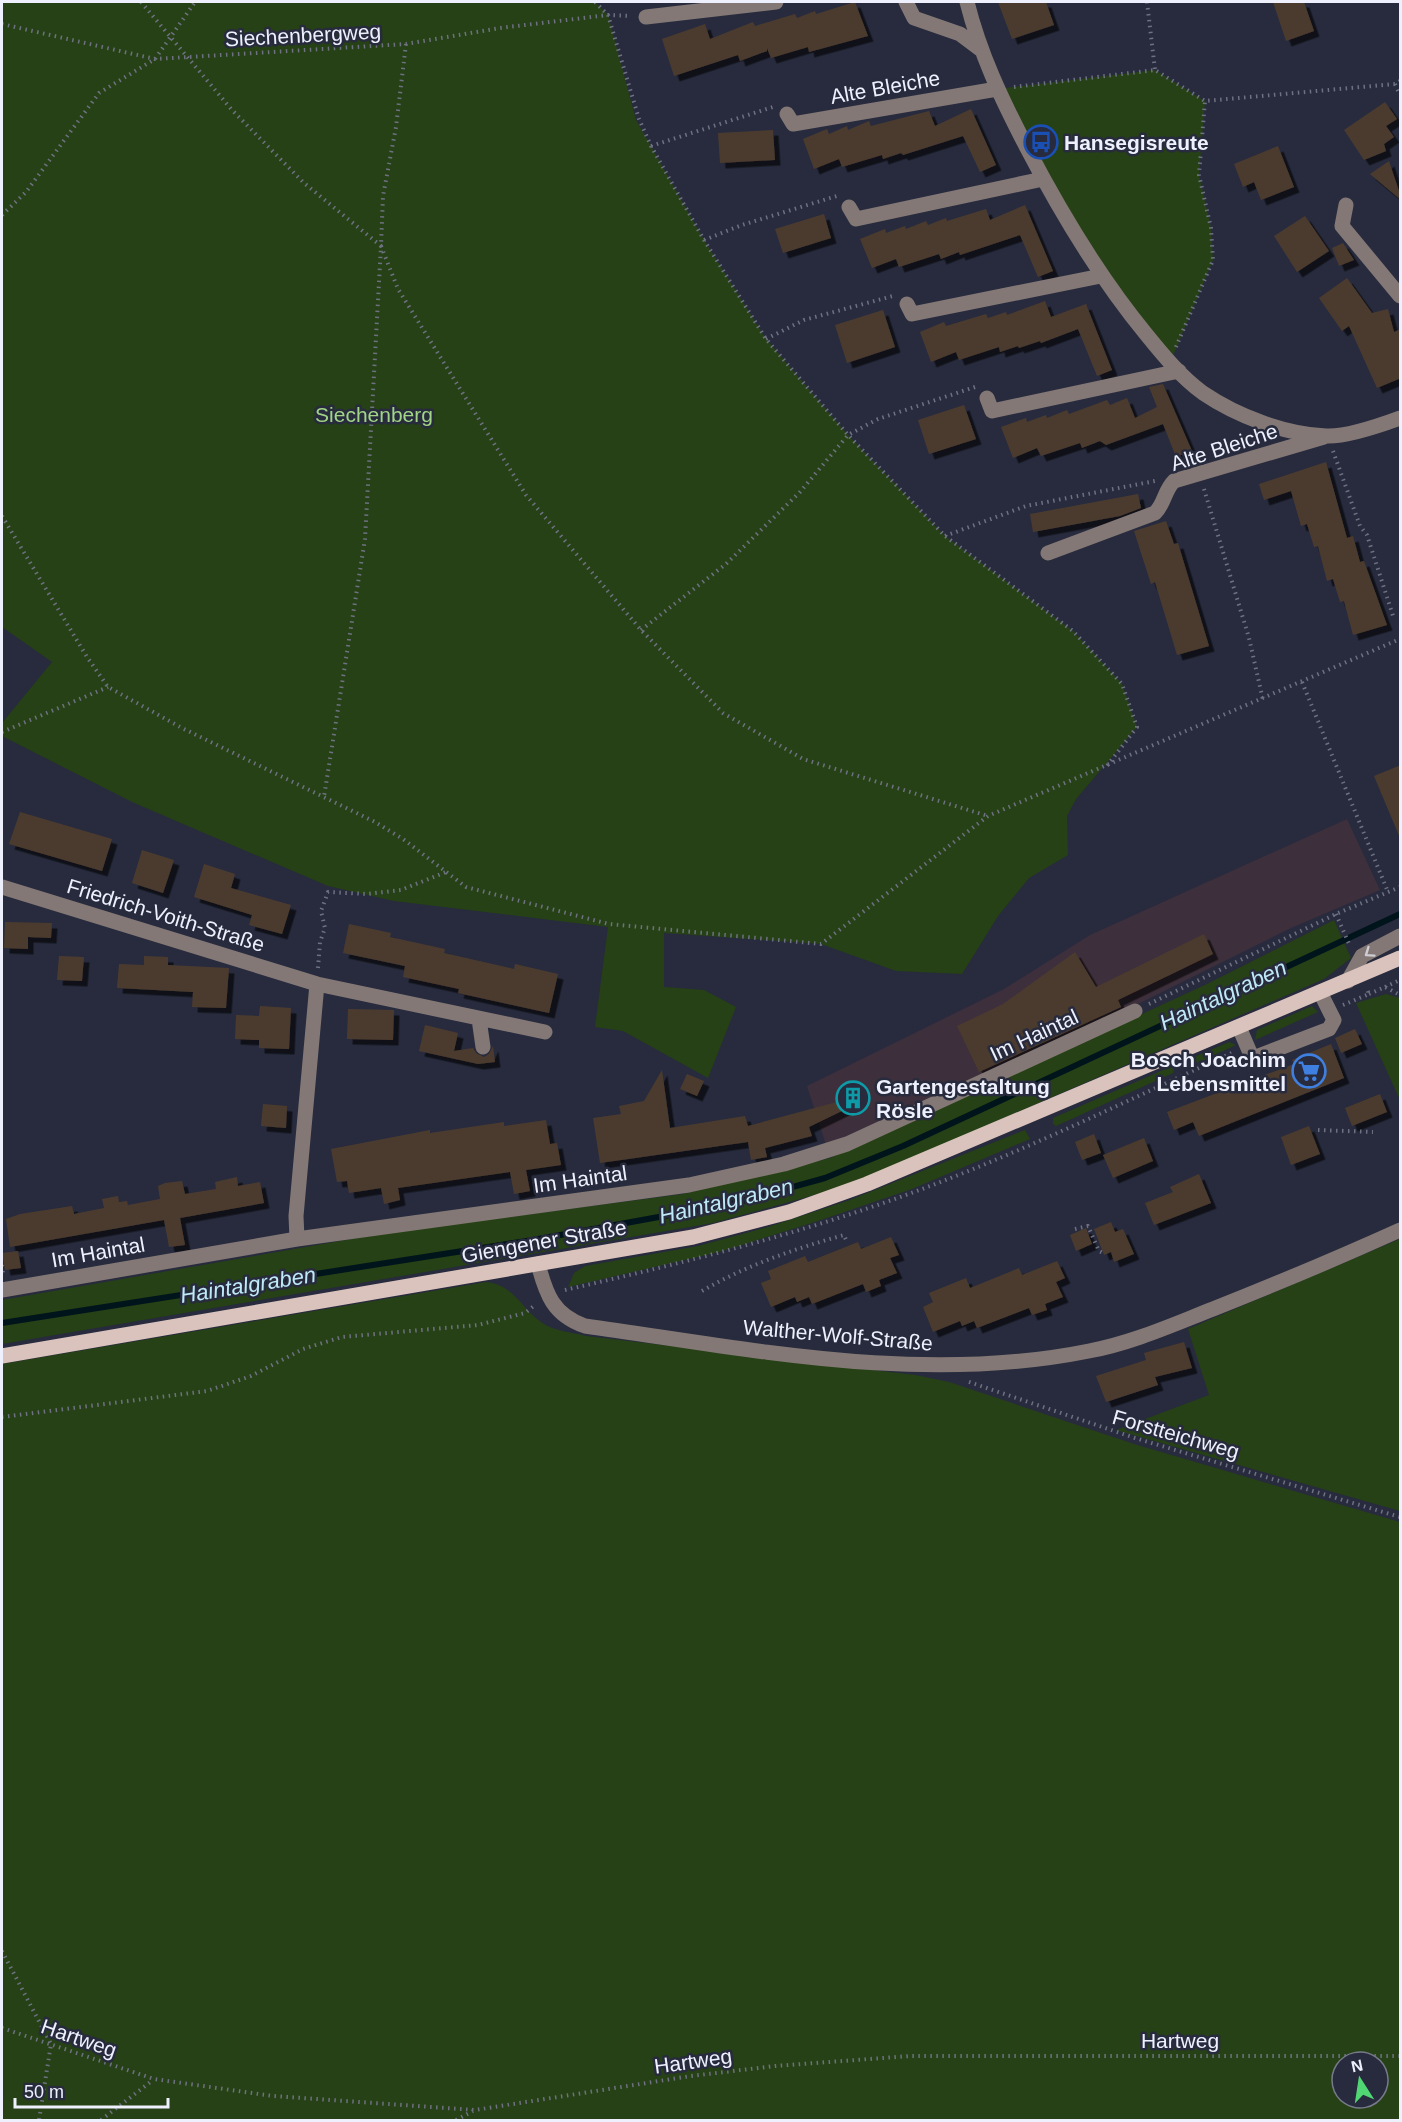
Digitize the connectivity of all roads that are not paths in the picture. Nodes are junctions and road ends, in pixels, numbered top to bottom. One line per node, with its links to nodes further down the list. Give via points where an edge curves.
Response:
1 (776, 2): 4 (street)
2 (906, 2): 5 (street, via 914,18 960,34)
3 (967, 2): 5 (street, Alte Bleiche)
4 (646, 17)
5 (980, 49): 6 (street, Alte Bleiche)
6 (997, 89): 7 (street, Alte Bleiche, via 793,124); 8 (street, Alte Bleiche)
7 (787, 114)
8 (1043, 179): 10 (street, via 856,219); 11 (street, Alte Bleiche)
9 (1346, 205): 12 (street, via 1342,226)
10 (849, 207)
11 (1101, 276): 13 (street, via 912,314); 14 (street, Alte Bleiche)
12 (1401, 296)
13 (907, 304)
14 (1174, 367): 15 (street, via 992,411); 17 (street, Alte Bleiche, via 1202,392 1233,410 1276,426)
15 (987, 398)
16 (1401, 418): 17 (street, Alte Bleiche)
17 (1327, 436): 18 (street, Alte Bleiche, via 1174,481 1155,513)
18 (1048, 553)
19 (2, 886): 23 (street, Friedrich-Voith-Straße)
20 (1401, 936): 22 (street, one-way to 22, via 1362,956)
21 (1401, 958): 22 (main road, Giengener Straße)
22 (1348, 981): 24 (main road, Giengener Straße)
23 (317, 984): 26 (street, Friedrich-Voith-Straße); 31 (street)
24 (1320, 992): 27 (main road, Giengener Straße); 27 (street, via 1334,1020 1329,1029 1256,1057 1251,1055)
25 (1135, 1011): 31 (street, Im Haintal, via 830,1150 784,1164 689,1185)
26 (479, 1019): 28 (street, Friedrich-Voith-Straße); 29 (street)
27 (1239, 1027): 32 (main road, Giengener Straße, via 823,1201 711,1233)
28 (545, 1032)
29 (483, 1047)
30 (1401, 1230): 32 (street, Walther-Wolf-Straße, via 1293,1277 1119,1343 1063,1355 950,1365 867,1363 585,1326 560,1313 547,1294)
31 (297, 1239): 33 (street, Im Haintal)
32 (538, 1264): 34 (main road, Giengener Straße)
33 (2, 1290)
34 (2, 1356)

